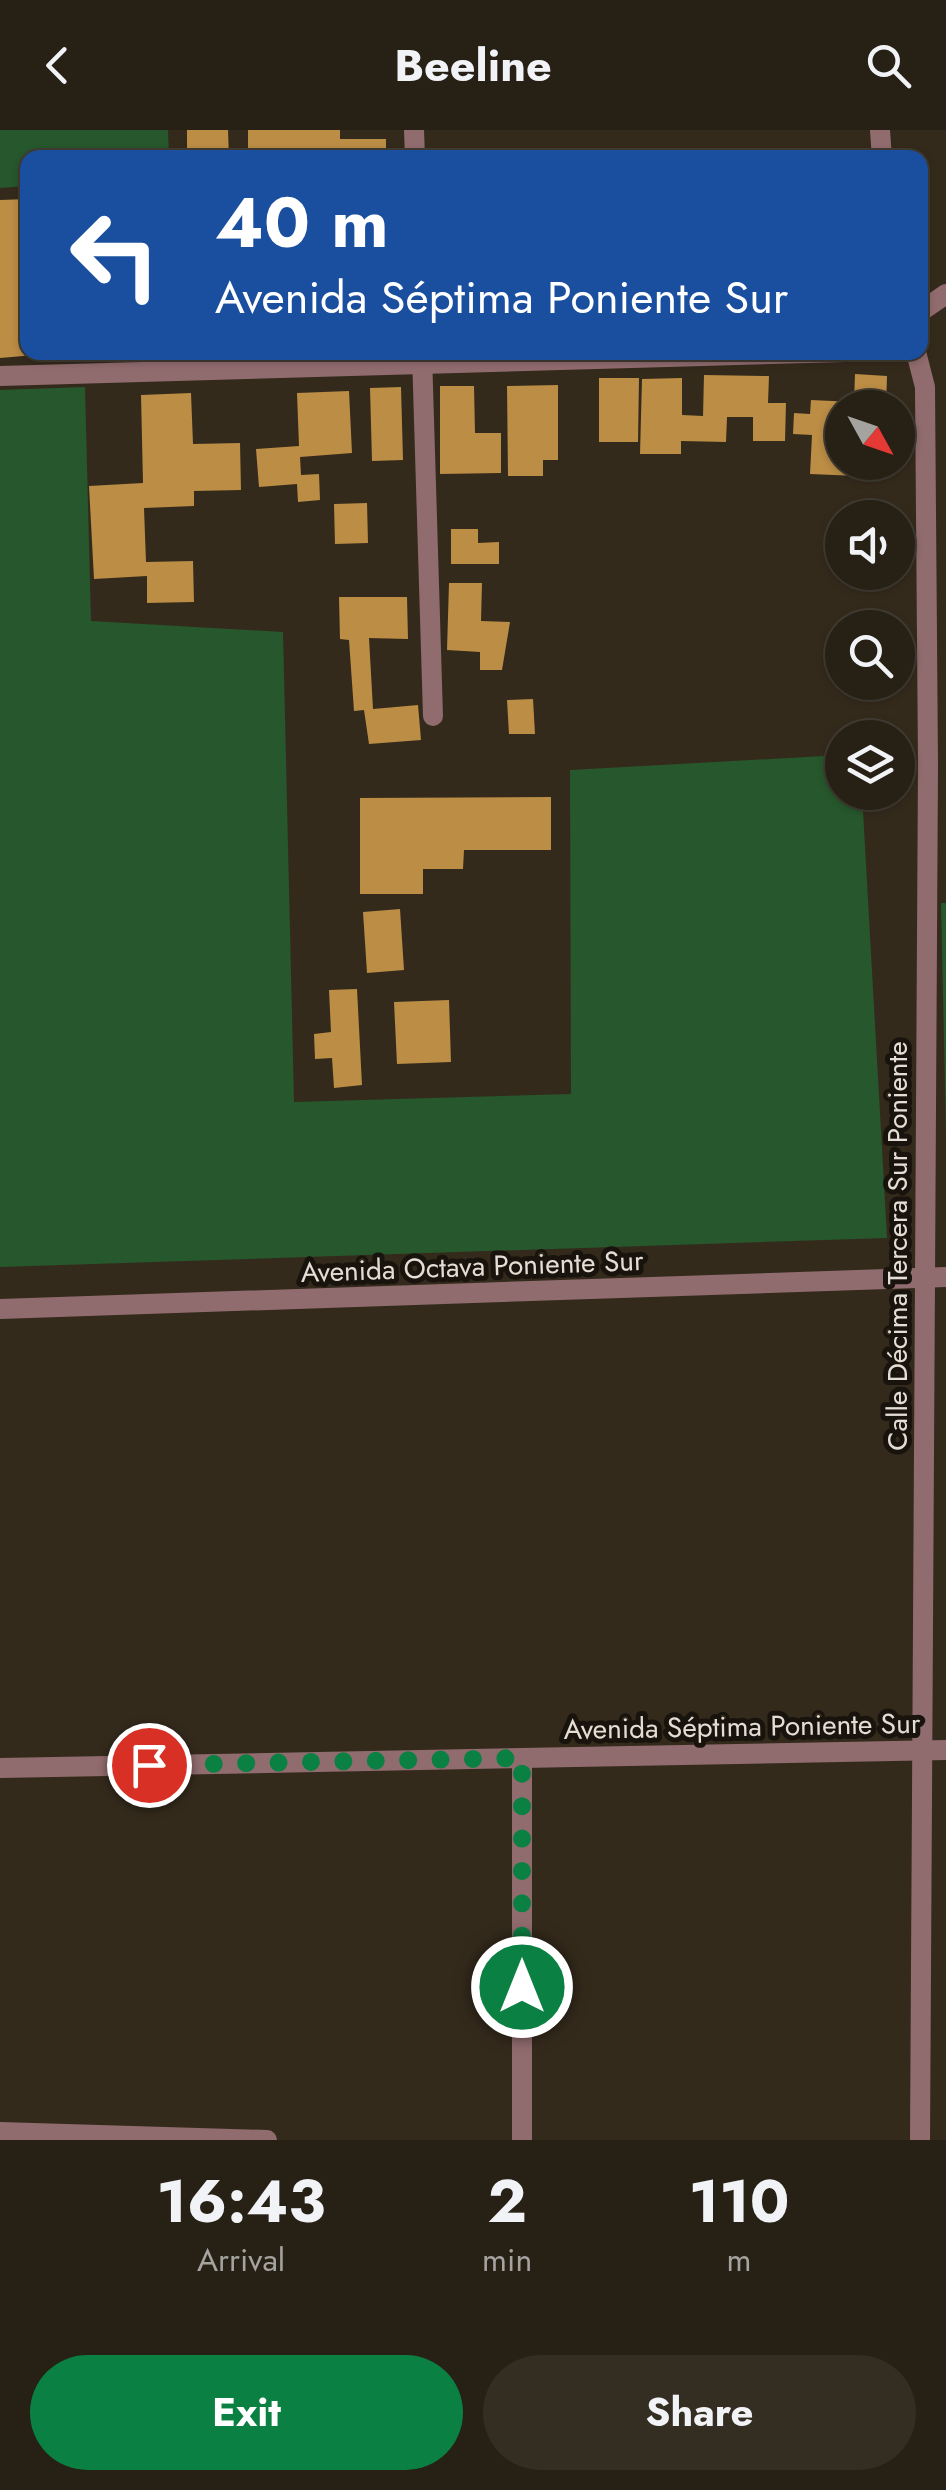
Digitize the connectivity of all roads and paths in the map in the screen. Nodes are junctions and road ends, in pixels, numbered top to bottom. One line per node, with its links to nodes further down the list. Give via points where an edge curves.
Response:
1 (376, 360): 4 (street)
2 (423, 360): 5 (street)
3 (918, 360): 6 (street, Calle Décima Tercera Sur Poniente, via 925,387)
4 (0, 376)
5 (433, 716)
6 (937, 765): 7 (street, Calle Décima Tercera Sur Poniente)
7 (935, 1278): 8 (street, Avenida Octava Poniente Sur); 9 (street, Calle Décima Tercera Sur Poniente)
8 (0, 1309)
9 (922, 1750): 10 (street, Avenida Séptima Poniente Sur); 11 (street, Avenida Séptima Poniente Sur); 16 (street, Calle Décima Tercera Sur Poniente)
10 (946, 1750)
11 (522, 1758): 12 (street, Avenida Séptima Poniente Sur); 15 (street)
12 (0, 1768)
13 (0, 2132): 14 (street)
14 (267, 2140)
15 (522, 2140)
16 (920, 2140)

